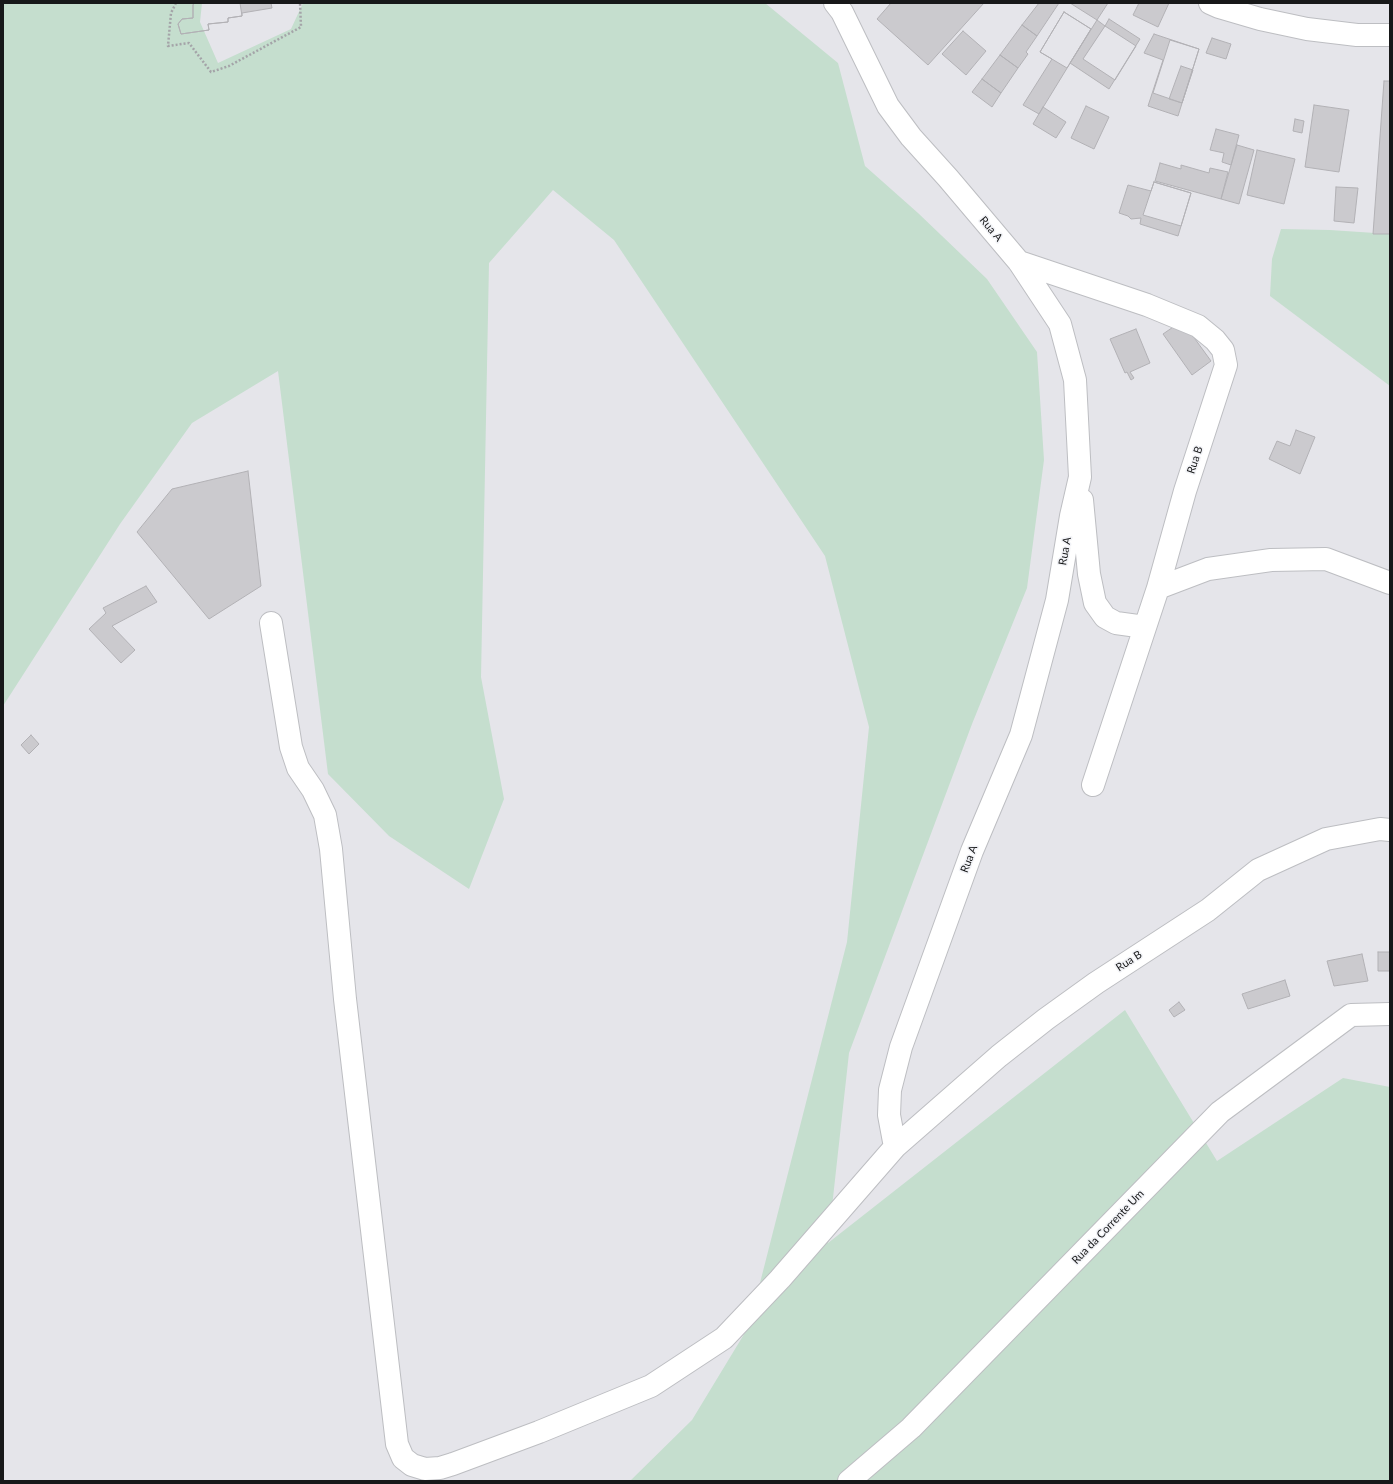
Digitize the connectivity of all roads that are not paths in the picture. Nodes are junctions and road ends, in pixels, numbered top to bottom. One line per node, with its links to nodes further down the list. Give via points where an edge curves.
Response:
1 (834, 3): 4 (street, Rua A, via 842,12 888,106 911,138)
2 (1210, 3): 3 (street, via 1260,19 1307,29 1357,35)
3 (1390, 35)
4 (1019, 262): 5 (street, Rua A, via 1060,324 1062,331 1075,380); 7 (street, Rua B, via 1147,305 1198,326 1223,350 1226,365 1185,491)
5 (1080, 478): 9 (street, via 1089,574 1095,603 1105,617 1116,623); 13 (street, Rua A, via 1057,600 1021,735 972,851 901,1046 890,1090 888,1115)
6 (1390, 583): 7 (street, via 1326,559 1279,559 1208,569)
7 (1158, 588): 9 (street, Rua B)
8 (271, 624): 13 (street, Rua B, via 291,746 298,768 313,790 325,815 331,849 345,999 396,1437 403,1458 412,1465 425,1469 440,1468 539,1432 651,1386 724,1338 780,1279)
9 (1145, 627): 10 (street, Rua B)
10 (1094, 785)
11 (1390, 830): 13 (street, Rua B, via 1380,829 1326,839 1258,870 1208,910 1046,1019 998,1056)
12 (1390, 1014): 14 (street, Rua da Corrente Um, via 1351,1015 1220,1112 911,1428)
13 (895, 1147)
14 (850, 1481)

